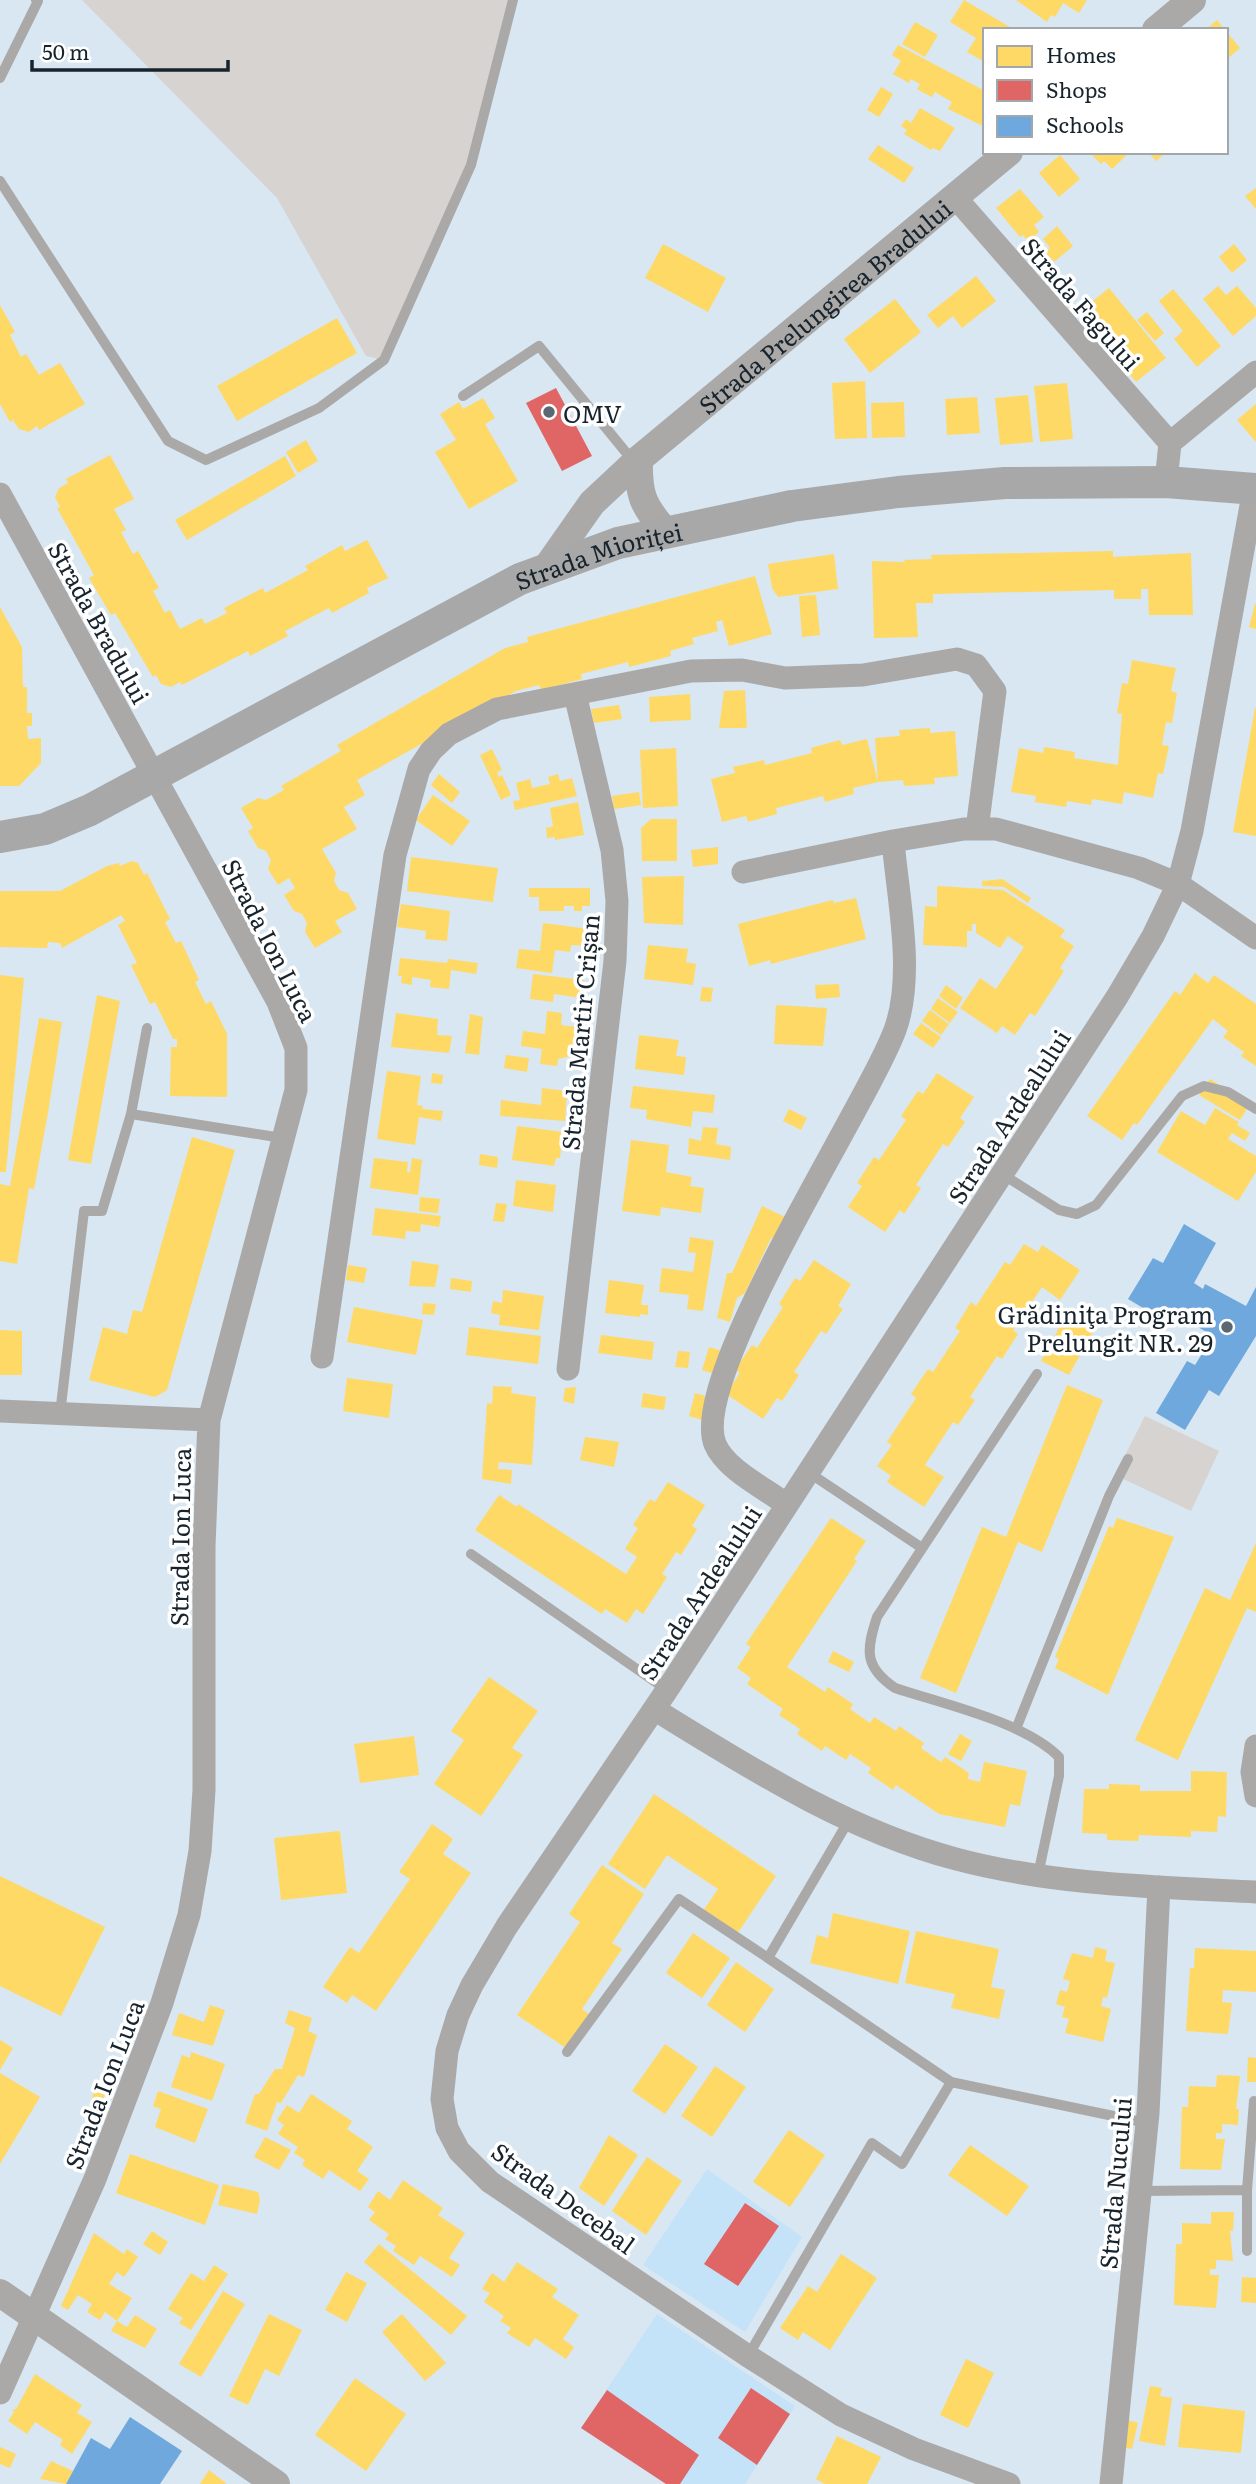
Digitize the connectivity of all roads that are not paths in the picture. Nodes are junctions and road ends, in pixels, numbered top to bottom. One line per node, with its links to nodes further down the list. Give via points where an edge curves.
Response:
1 (36, 0): 5 (lane)
2 (513, 0): 7 (lane, via 471,165 384,360 319,408 206,460 168,441)
3 (1192, 0): 4 (street)
4 (1158, 28)
5 (0, 78)
6 (1007, 154): 8 (street, Strada Prelungirea Bradului)
7 (0, 181)
8 (955, 197): 11 (street, Strada Fagului); 12 (street, Strada Prelungirea Bradului)
9 (1256, 372): 11 (street)
10 (463, 396): 12 (lane, via 539,346)
11 (1170, 443): 13 (street)
12 (637, 461): 16 (street, via 646,510); 17 (street, Strada Prelungirea Bradului, via 593,503)
13 (1166, 482): 14 (main road, Strada Mioriței); 16 (main road, Strada Mioriței, via 1005,483 898,492 792,506)
14 (1255, 489): 24 (street, Strada Ardealului, via 1192,831)
15 (0, 494): 19 (street, Strada Bradului)
16 (665, 531): 17 (main road, Strada Mioriței)
17 (547, 567): 19 (main road, Strada Mioriței)
18 (575, 694): 20 (street, via 691,671 742,670 785,678 863,675 957,659 976,665 995,691); 31 (street, via 497,709 449,734 419,769 395,855); 32 (street, Strada Martir Crișan, via 612,850 617,901 614,975)
19 (154, 776): 21 (main road, Strada Mioriței, via 45,829); 29 (street, Strada Ion Luca, via 278,1002 296,1048 296,1090)
20 (977, 829): 22 (street); 24 (street, via 996,829 1139,868)
21 (0, 836)
22 (893, 841): 23 (street); 39 (street, via 906,988 895,1028 727,1362 713,1411 714,1442 724,1459)
23 (743, 872)
24 (1178, 884): 25 (street); 30 (street, Strada Ardealului, via 1117,997)
25 (1256, 937)
26 (147, 1028): 28 (lane)
27 (1256, 1109): 30 (lane, via 1228,1092 1204,1086 1182,1096 1096,1205 1077,1214 1059,1210)
28 (131, 1114): 29 (lane); 35 (lane, via 102,1212 84,1211)
29 (282, 1138): 36 (street, Strada Ion Luca)
30 (1002, 1174): 38 (street, Strada Ardealului)
31 (322, 1357)
32 (568, 1369)
33 (1037, 1374): 40 (lane)
34 (0, 1411): 35 (street)
35 (60, 1414): 36 (street)
36 (209, 1420): 59 (street, Strada Ion Luca, via 204,1790 189,1915 162,2003)
37 (1128, 1459): 43 (lane)
38 (808, 1472): 39 (street, Strada Ardealului); 40 (lane)
39 (787, 1504): 42 (street, Strada Ardealului)
40 (922, 1548): 43 (lane, via 877,1617 869,1661 880,1678 895,1688)
41 (471, 1554): 42 (lane)
42 (660, 1700): 46 (street, via 770,1781); 60 (street, Strada Decebal, via 472,1985 447,2051 442,2099 447,2128 459,2151 490,2182)
43 (1016, 1729): 47 (lane, via 1059,1757)
44 (1256, 1746): 45 (street, via 1252,1772)
45 (1256, 1796)
46 (849, 1820): 47 (street, via 957,1860); 50 (lane)
47 (1038, 1875): 48 (street)
48 (1159, 1887): 49 (street); 54 (street, Strada Nucului)
49 (1256, 1892)
50 (768, 1958): 51 (lane, via 679,1899); 52 (lane)
51 (567, 2052)
52 (951, 2082): 54 (lane); 60 (lane, via 902,2164 872,2143)
53 (1254, 2101): 55 (lane)
54 (1147, 2123): 56 (street, Strada Nucului)
55 (1247, 2190): 56 (lane); 57 (lane)
56 (1140, 2191): 64 (street, Strada Nucului)
57 (1247, 2251)
58 (0, 2294): 59 (street)
59 (36, 2317): 61 (street, Strada Ion Luca); 62 (street)
60 (748, 2356): 63 (street, Strada Decebal, via 841,2415 914,2449)
61 (0, 2393)
62 (276, 2484)
63 (1009, 2484)
64 (1111, 2484)

